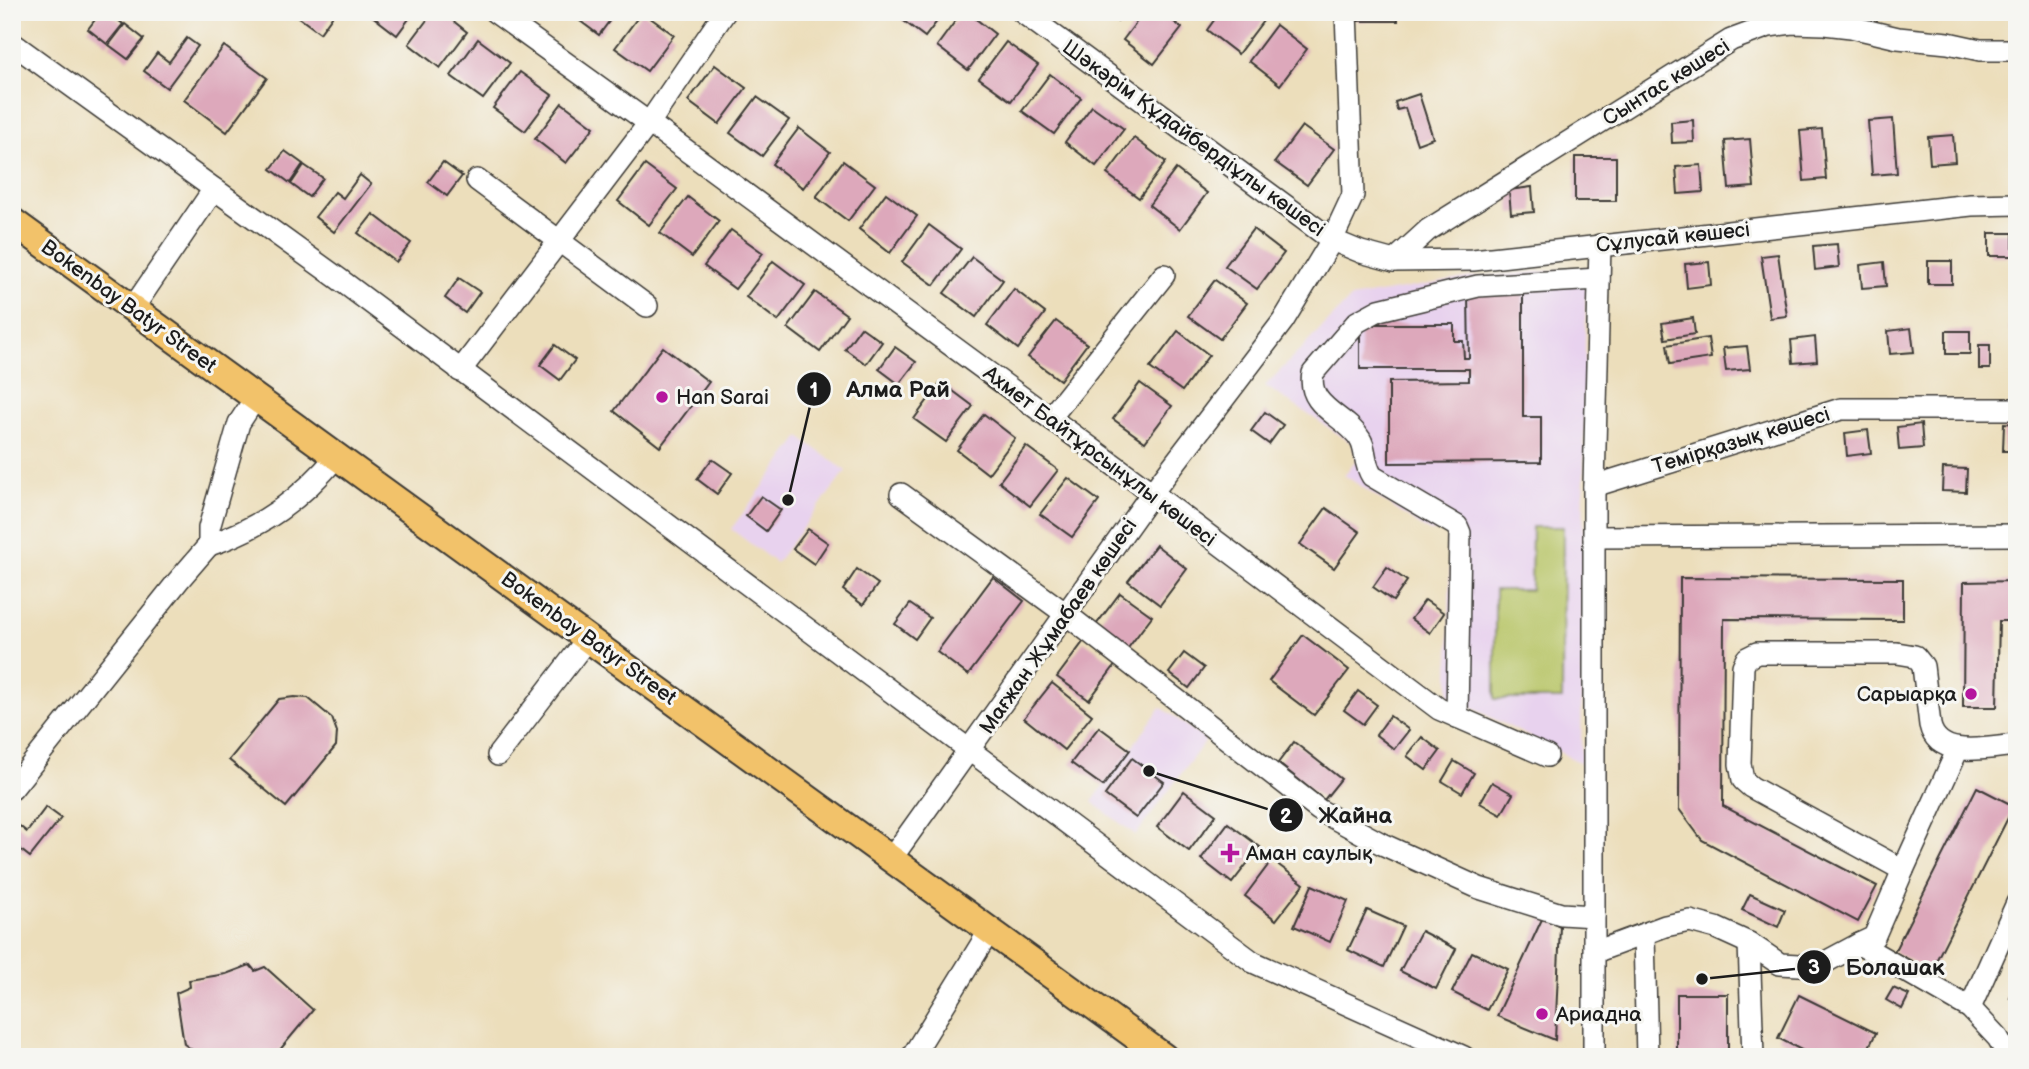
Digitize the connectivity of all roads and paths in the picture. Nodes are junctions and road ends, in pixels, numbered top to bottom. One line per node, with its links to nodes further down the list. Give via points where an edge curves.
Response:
1 (495, 12): 8 (street, Ахмет Байтұрсынұлы көшесі)
2 (725, 12): 8 (street)
3 (1022, 12): 14 (street, Шәкәрім Құдайбердіұлы көшесі)
4 (1346, 12): 14 (street, Мағжан Жұмабаев көшесі, via 1353,195)
5 (1871, 21): 7 (street, Сынтас көшесі, via 1898,38 1980,50); 16 (street, Сынтас көшесі, via 1769,26 1731,40 1428,230)
6 (12, 43): 10 (street)
7 (2017, 50)
8 (649, 123): 13 (street); 24 (street, Ахмет Байтұрсынұлы көшесі)
9 (477, 180): 13 (street)
10 (214, 189): 20 (street); 21 (street)
11 (2017, 204): 15 (street, Сұлусай көшесі)
12 (12, 221): 20 (main road, Bokenbay Batyr Street)
13 (559, 240): 19 (street); 21 (street)
14 (1332, 240): 16 (street, Сұлусай көшесі); 27 (street, Мағжан Жұмабаев көшесі, via 1283,320)
15 (1600, 245): 16 (street, Сұлусай көшесі, via 1473,260); 18 (street)
16 (1394, 261)
17 (1164, 275): 24 (street)
18 (1599, 279): 26 (street); 34 (street, via 1478,286 1379,310 1357,322 1313,373 1311,384 1317,398 1360,438 1372,476 1457,526 1460,533)
19 (647, 306)
20 (133, 308): 22 (main road, Bokenbay Batyr Street)
21 (460, 371): 37 (street)
22 (256, 397): 25 (main road, Bokenbay Batyr Street); 31 (street, via 239,423 209,528)
23 (2017, 409): 26 (street, Темірқазық көшесі, via 1841,409)
24 (1050, 418): 27 (street, Ахмет Байтұрсынұлы көшесі)
25 (337, 456): 31 (street, via 316,481 273,517); 33 (main road, Bokenbay Batyr Street)
26 (1594, 486): 30 (street)
27 (1152, 493): 32 (street, Мағжан Жұмабаев көшесі); 34 (street, Ахмет Байтұрсынұлы көшесі, via 1438,709)
28 (901, 494): 32 (street)
29 (2017, 535): 30 (street)
30 (1594, 537): 44 (street)
31 (209, 545): 40 (street)
32 (1066, 614): 37 (street, Мағжан Жұмабаев көшесі); 44 (street, via 1319,810 1479,888 1561,914)
33 (588, 638): 38 (street); 41 (main road, Bokenbay Batyr Street)
34 (1457, 717): 39 (street, Ахмет Байтұрсынұлы көшесі)
35 (2017, 745): 36 (street)
36 (1958, 749): 42 (street); 42 (street, via 1937,742 1932,734 1923,666 1915,656 1757,653 1743,666 1743,780)
37 (969, 752): 41 (street, Мағжан Жұмабаев көшесі); 53 (street, via 1253,962)
38 (498, 755)
39 (1547, 756)
40 (12, 789)
41 (891, 859): 45 (main road, Bokenbay Batyr Street)
42 (1903, 870): 48 (street, via 1874,937)
43 (2017, 904): 50 (street)
44 (1594, 916): 49 (street)
45 (990, 930): 51 (street); 52 (main road, Bokenbay Batyr Street)
46 (1644, 935): 47 (street, via 1690,921); 49 (street); 55 (street)
47 (1749, 943): 48 (street, via 1780,964 1818,966); 56 (street)
48 (1859, 944): 50 (street)
49 (1595, 952): 54 (street)
50 (1970, 1008): 57 (street, via 1998,1038)
51 (912, 1057)
52 (1164, 1057)
53 (1464, 1057)
54 (1594, 1057)
55 (1647, 1057)
56 (1753, 1057)
57 (2004, 1057)

